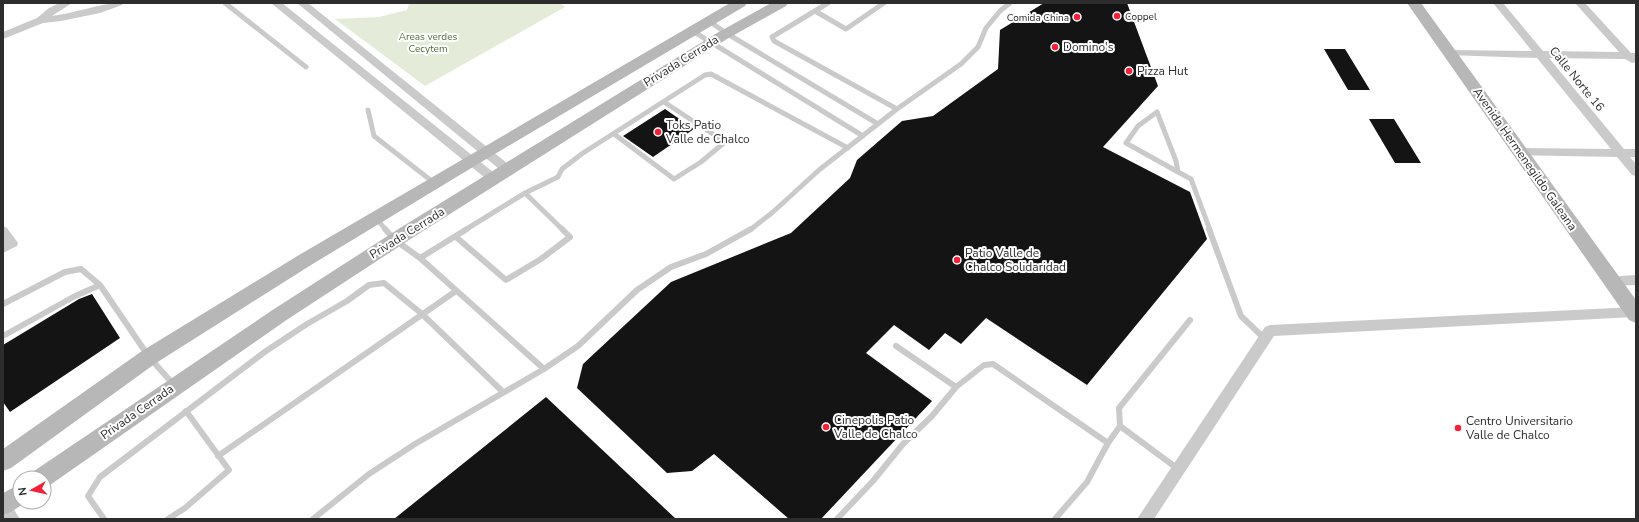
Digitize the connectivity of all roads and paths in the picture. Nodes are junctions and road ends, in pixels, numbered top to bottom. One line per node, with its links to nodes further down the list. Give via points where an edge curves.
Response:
1 (67, 3): 15 (street, via 52,10)
2 (118, 3): 15 (street, via 61,18)
3 (226, 3): 27 (lane)
4 (276, 3): 21 (street)
5 (302, 3): 20 (street)
6 (740, 3): 16 (street, Privada Cerrada)
7 (781, 3): 18 (street, Privada Cerrada)
8 (828, 3): 14 (lane)
9 (884, 3): 14 (lane, via 846,29)
10 (1010, 3): 29 (lane, via 986,28 978,47 961,64)
11 (1414, 3): 23 (street, Avenida Hermenegildo Galeana)
12 (1498, 3): 24 (street, Calle Norte 16)
13 (1580, 3): 25 (street)
14 (815, 12): 29 (lane, via 772,37 774,41)
15 (41, 20): 19 (street)
16 (709, 21): 17 (street, Privada Cerrada); 18 (lane)
17 (692, 30): 22 (lane); 38 (street, Privada Cerrada)
18 (726, 33): 22 (street, Privada Cerrada); 31 (lane)
19 (5, 35)
20 (342, 35): 21 (street); 38 (street)
21 (326, 43): 38 (street)
22 (710, 43): 33 (lane); 41 (street, Privada Cerrada)
23 (1451, 54): 24 (street); 35 (street, Avenida Hermenegildo Galeana)
24 (1541, 55): 25 (street); 36 (street, Calle Norte 16)
25 (1632, 56): 26 (street)
26 (1636, 64)
27 (306, 67)
28 (664, 102): 32 (lane); 32 (lane, via 724,142 701,162 674,179); 34 (lane, via 705,75 711,74)
29 (897, 109): 31 (lane)
30 (368, 110): 42 (lane, via 374,136)
31 (878, 124): 33 (lane)
32 (614, 134): 43 (lane, via 562,169 558,177)
33 (863, 136): 34 (lane)
34 (848, 148): 62 (lane, via 746,233 706,254 671,267 637,290 578,346)
35 (1520, 152): 36 (street); 50 (street, Avenida Hermenegildo Galeana)
36 (1620, 153): 37 (street); 40 (street, Calle Norte 16)
37 (1636, 153)
38 (478, 156): 41 (street); 42 (street, Privada Cerrada)
39 (1178, 172): 39 (lane, via 1176,161 1157,112 1138,126 1126,143); 59 (lane, via 1191,179 1241,316)
40 (1636, 172)
41 (501, 175): 47 (street, Privada Cerrada)
42 (433, 182): 44 (street, Privada Cerrada)
43 (525, 192): 46 (lane); 46 (lane, via 570,237 541,259 506,280)
44 (375, 217): 47 (lane); 61 (street, Privada Cerrada)
45 (3, 231): 48 (street, via 12,243)
46 (456, 237): 49 (lane)
47 (396, 240): 49 (lane); 63 (street, Privada Cerrada)
48 (3, 248)
49 (420, 258): 53 (lane)
50 (1611, 280): 51 (street); 55 (street, Avenida Hermenegildo Galeana)
51 (1636, 280)
52 (100, 285): 54 (lane, via 80,269 65,272); 58 (lane); 61 (lane)
53 (456, 291): 56 (lane); 62 (lane)
54 (3, 304)
55 (1635, 313): 59 (street, via 1270,330)
56 (422, 314): 65 (lane); 66 (lane, via 384,283 369,285 266,351); 69 (lane, via 348,368 275,415)
57 (1190, 320): 67 (lane, via 1119,408)
58 (3, 336)
59 (1264, 339): 71 (street)
60 (896, 346): 64 (lane)
61 (149, 357): 63 (lane); 70 (street, Privada Cerrada)
62 (544, 369): 65 (lane)
63 (175, 386): 72 (street, Privada Cerrada)
64 (956, 387): 68 (lane, via 984,365 993,364); 79 (lane)
65 (503, 392): 78 (lane, via 369,474)
66 (186, 411): 69 (lane); 76 (lane, via 100,477 88,496)
67 (1120, 426): 68 (lane); 71 (lane)
68 (1108, 443): 80 (lane, via 1087,482)
69 (218, 456): 77 (lane, via 229,470 185,508)
70 (3, 461)
71 (1178, 469): 81 (street)
72 (52, 471)
73 (12, 500): 74 (street)
74 (3, 506): 75 (street)
75 (12, 519)
76 (104, 519)
77 (168, 519)
78 (313, 519)
79 (838, 519)
80 (1056, 519)
81 (1145, 519)

